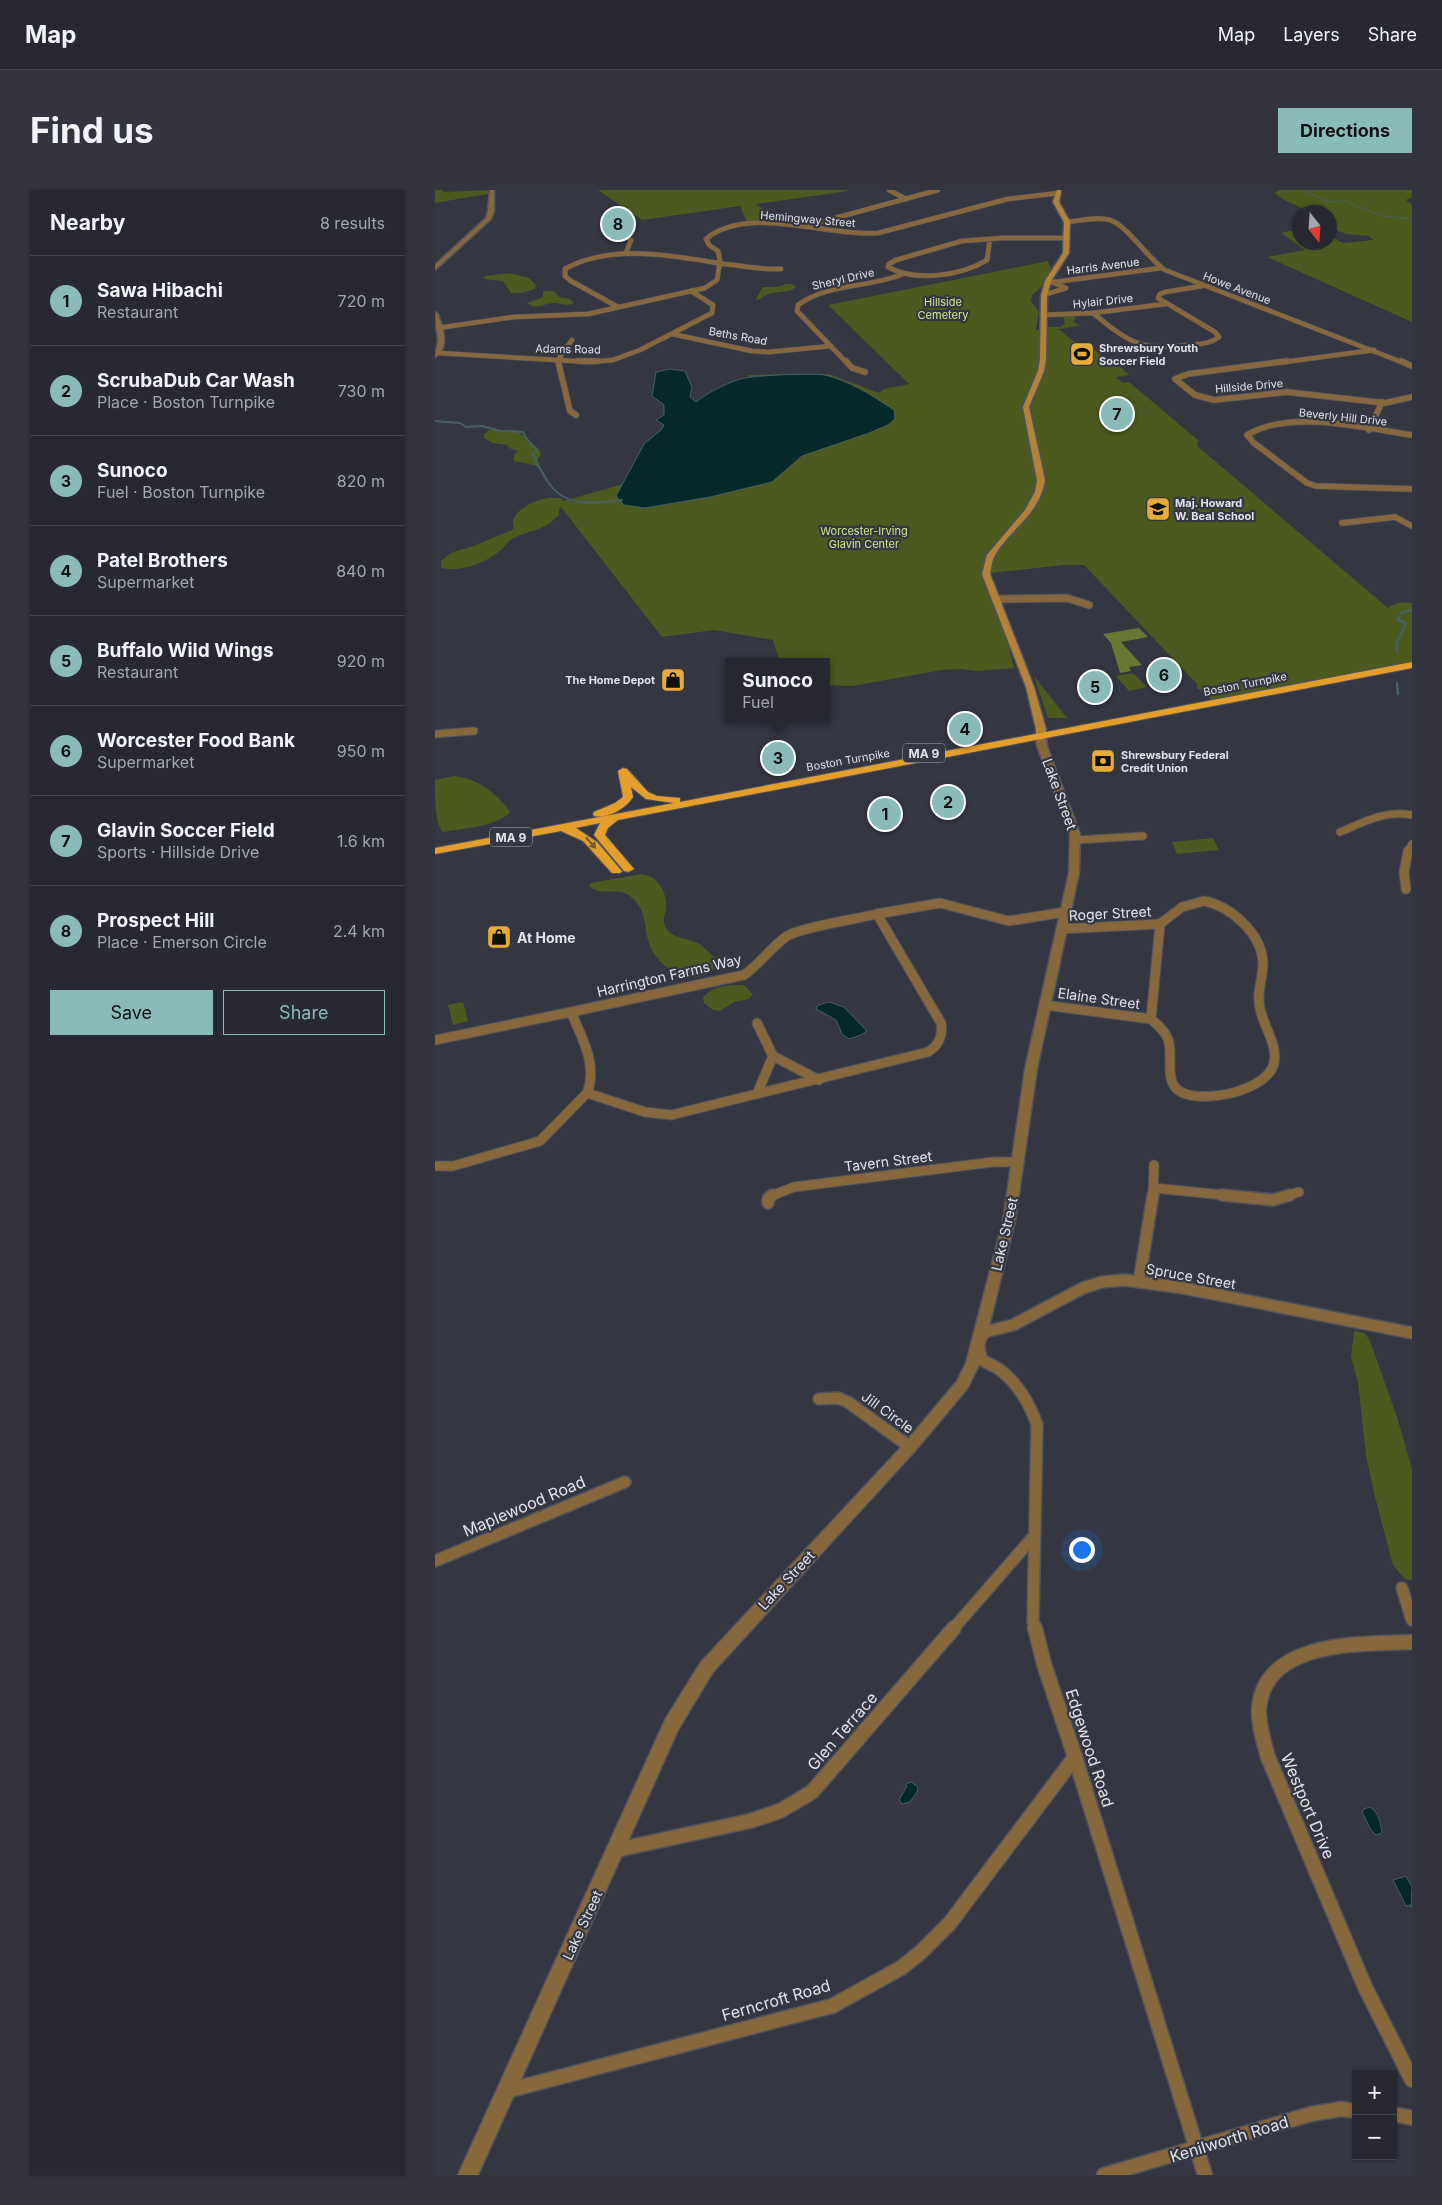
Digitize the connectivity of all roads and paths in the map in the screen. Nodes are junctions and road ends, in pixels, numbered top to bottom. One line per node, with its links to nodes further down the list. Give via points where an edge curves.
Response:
1 (492, 190): 13 (street, via 491,211 487,219)
2 (889, 190): 5 (street)
3 (938, 190): 5 (street)
4 (1059, 192): 6 (main road, Lake Street, via 1056,202); 7 (street, Hemingway Street, via 1021,196 880,233)
5 (906, 199): 7 (street)
6 (1067, 222): 9 (main road, Lake Street); 14 (street, Howe Avenue, via 1113,221)
7 (802, 228): 12 (street, Hemingway Street, via 758,224 720,229 706,239 719,252)
8 (625, 236): 11 (street, via 631,240)
9 (1067, 238): 10 (street); 17 (main road, Lake Street, via 1066,253)
10 (990, 239): 16 (street, via 987,259 982,263 929,275); 16 (street, via 957,242 889,264 889,269)
11 (627, 254): 12 (street); 22 (street, via 587,258 571,264 565,272 571,281)
12 (719, 264): 15 (street); 19 (street, via 715,282)
13 (435, 268)
14 (1161, 268): 17 (street, Harris Avenue); 18 (street, Howe Avenue)
15 (781, 269)
16 (903, 274): 29 (street, Sheryl Drive, via 820,293 797,305 799,314)
17 (1050, 283): 20 (main road, Lake Street); 20 (street, via 1066,288)
18 (1203, 286): 21 (street, via 1163,293 1158,298); 30 (street, Howe Avenue)
19 (691, 291): 22 (street); 27 (street, Adams Road, via 714,309 709,315)
20 (1044, 295): 25 (main road, Lake Street)
21 (1165, 304): 23 (street, Hylair Drive); 23 (street, via 1215,332 1218,338 1170,348 1142,347)
22 (619, 307): 26 (street, via 582,315 514,317)
23 (1093, 313): 25 (street, Hylair Drive)
24 (435, 314): 26 (street)
25 (1043, 315): 43 (main road, Lake Street, via 1045,350 1041,371 1025,407 1041,480 1039,492 1028,512 988,561 986,576)
26 (438, 328): 31 (street, via 442,344)
27 (672, 334): 29 (street, Beths Road, via 752,351); 32 (street, Adams Road, via 625,357 590,362)
28 (572, 340): 32 (street)
29 (831, 346): 34 (street, Sheryl Drive, via 852,368)
30 (1374, 350): 33 (street, Howe Avenue); 36 (street, Hillside Drive, via 1188,374 1175,379 1195,395 1207,399 1287,392)
31 (437, 354): 32 (street, Adams Road)
32 (558, 360): 37 (street, via 570,410)
33 (1412, 366)
34 (865, 372)
35 (1412, 397): 36 (street, Hillside Drive)
36 (1382, 402): 38 (street)
37 (577, 415)
38 (1369, 430): 39 (street, Beverly Hill Drive); 40 (street, Beverly Hill Drive, via 1293,421 1258,428 1247,435 1307,483 1316,486)
39 (1412, 435)
40 (1412, 488)
41 (1342, 523): 42 (street, via 1395,518)
42 (1412, 526)
43 (995, 599): 44 (street, via 1067,598); 48 (main road, Lake Street, via 1030,687)
44 (1089, 605)
45 (1412, 660): 48 (highway, Boston Turnpike / MA 9)
46 (1412, 664): 48 (highway, Boston Turnpike / MA 9)
47 (474, 731): 49 (street)
48 (1041, 733): 50 (highway, Boston Turnpike / MA 9); 53 (highway, Boston Turnpike / MA 9); 57 (street, Lake Street, via 1042,746)
49 (435, 734)
50 (677, 800): 51 (highway, Boston Turnpike / MA 9); 51 (highway, via 644,795 623,770 628,797 618,806)
51 (597, 814): 58 (highway, Boston Turnpike / MA 9)
52 (1412, 815): 55 (street, via 1388,812)
53 (620, 816): 54 (highway, Boston Turnpike / MA 9); 61 (highway, via 604,825 599,835)
54 (558, 828): 60 (highway, Boston Turnpike / MA 9); 62 (highway, one-way to 62, via 573,830 587,837)
55 (1340, 832)
56 (1143, 836): 57 (street)
57 (1076, 840): 64 (street, Lake Street, via 1074,873)
58 (435, 844)
59 (1412, 844): 63 (street, via 1404,863)
60 (435, 851)
61 (628, 869)
62 (616, 871)
63 (1406, 888)
64 (1065, 912): 65 (street, Harrington Farms Way, via 1009,921 940,903); 67 (street, Lake Street)
65 (877, 914): 69 (street, Harrington Farms Way, via 792,933 781,940 760,964 743,975); 74 (street, via 934,1008 941,1023 942,1037 935,1048 921,1056)
66 (1160, 924): 67 (street, Roger Street); 70 (street); 70 (street, via 1186,905 1206,901 1222,904 1237,916 1255,939 1261,956 1263,966 1257,997 1273,1046 1274,1065 1264,1080 1245,1089 1220,1094 1185,1094 1178,1091 1173,1082 1168,1038)
67 (1061, 929): 68 (street, Lake Street)
68 (1044, 1005): 70 (street, Elaine Street); 77 (street, Lake Street, via 1031,1069)
69 (571, 1012): 72 (street, Harrington Farms Way); 75 (street, via 591,1063 592,1080)
70 (1151, 1019)
71 (757, 1023): 73 (street)
72 (435, 1040)
73 (773, 1056): 74 (street); 76 (street)
74 (819, 1080): 76 (street)
75 (587, 1092): 76 (street, via 645,1112 667,1115); 79 (street, via 539,1141 449,1166)
76 (757, 1094)
77 (1019, 1162): 82 (street, Tavern Street, via 993,1162 794,1187 773,1194 768,1199); 85 (street, Lake Street, via 1009,1221)
78 (1154, 1165): 80 (street)
79 (435, 1166)
80 (1154, 1188): 81 (street, via 1273,1200); 83 (street)
81 (1299, 1192)
82 (769, 1203)
83 (1139, 1282): 84 (street, Spruce Street); 85 (street, Spruce Street, via 1113,1281 1083,1288 1013,1325 985,1332)
84 (1412, 1333)
85 (977, 1342): 87 (street, Lake Street, via 973,1363 962,1385); 89 (street, Edgewood Road, via 981,1358 999,1370 1028,1402 1037,1425)
86 (819, 1399): 87 (street, Jill Circle, via 838,1398 848,1402)
87 (910, 1447): 95 (street, Lake Street, via 707,1667 672,1724)
88 (625, 1482): 90 (street, Maplewood Road)
89 (1034, 1536): 94 (street, Edgewood Road, via 1033,1621); 95 (street, Glen Terrace, via 812,1792 781,1811 750,1821)
90 (435, 1561)
91 (1402, 1588): 92 (street)
92 (1412, 1620)
93 (1412, 1642): 96 (street, Westport Drive, via 1337,1647 1294,1658 1273,1674 1265,1686 1259,1707 1260,1728 1268,1757 1365,1987)
94 (1075, 1757): 97 (street, Ferncroft Road, via 950,1923 901,1968 832,2006); 101 (street, Edgewood Road)
95 (616, 1850): 97 (street, Lake Street)
96 (1412, 2080)
97 (506, 2091): 102 (street, Lake Street)
98 (1352, 2111): 101 (street, Kenilworth Road, via 1311,2114)
99 (1397, 2115): 100 (street)
100 (1412, 2118)
101 (1196, 2149): 103 (street, Kenilworth Road); 104 (street, Edgewood Road)
102 (468, 2175)
103 (1103, 2175)
104 (1205, 2175)

